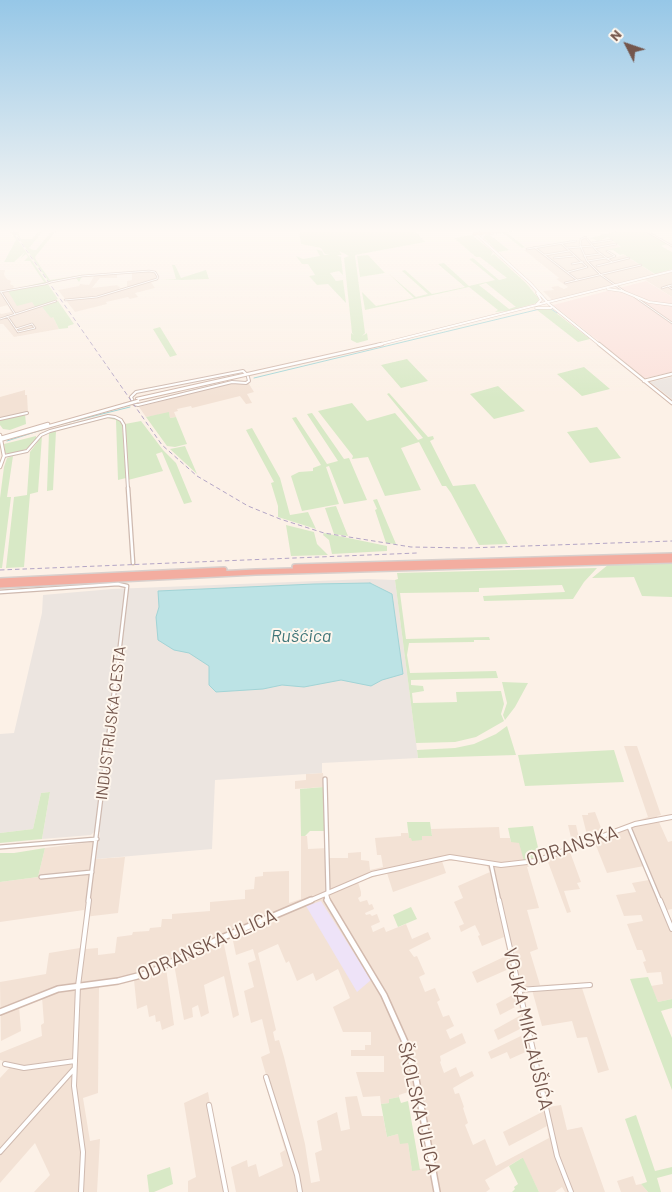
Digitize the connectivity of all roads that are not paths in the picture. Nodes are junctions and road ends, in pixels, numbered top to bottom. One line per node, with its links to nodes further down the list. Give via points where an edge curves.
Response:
1 (28, 287): 10 (street, bridge)
2 (132, 287): 16 (street, bridge, via 80,300)
3 (530, 287): 13 (main road)
4 (533, 287): 14 (main road)
5 (610, 287): 17 (main road)
6 (611, 287): 11 (main road)
7 (618, 287): 12 (street)
8 (666, 287): 9 (street)
9 (662, 288)
10 (0, 291): 23 (street)
11 (599, 291): 12 (main road, via 613,289); 19 (main road)
12 (625, 292): 15 (main road)
13 (537, 293): 19 (main road); 21 (main road, via 541,301)
14 (544, 297): 17 (main road); 19 (main road)
15 (635, 297): 20 (main road); 26 (street)
16 (65, 300)
17 (560, 300): 19 (main road)
18 (56, 301): 23 (street)
19 (548, 303): 21 (main road); 22 (main road)
20 (672, 305)
21 (534, 307): 22 (main road, via 546,306); 29 (main road); 29 (main road, via 336,358)
22 (557, 310): 30 (main road)
23 (15, 314): 24 (street)
24 (7, 316): 25 (street); 27 (street)
25 (0, 319)
26 (672, 323)
27 (16, 329): 27 (street, via 19,333 36,328 32,324)
28 (672, 374): 30 (main road)
29 (248, 376): 29 (street, via 246,383 232,382 138,406 131,397 136,392 243,371); 32 (main road, bridge)
30 (644, 381): 31 (main road)
31 (672, 403)
32 (124, 404): 35 (main road); 35 (main road)
33 (26, 413): 34 (street)
34 (0, 419)
35 (0, 437): 36 (main road)
36 (1, 446): 37 (main road)
37 (4, 456): 38 (main road); 40 (street, via 27,451 41,435 50,431 108,416 122,420)
38 (0, 467)
39 (672, 558): 41 (highway, via 256,568); 42 (highway, via 265,571)
40 (133, 563)
41 (0, 581)
42 (0, 585)
43 (0, 592): 47 (street, INDUSTRIJSKA CESTA, via 127,586)
44 (325, 779): 52 (street)
45 (672, 817): 46 (main road, ODRANSKA)
46 (628, 827): 49 (main road, ODRANSKA, via 542,860); 53 (street)
47 (97, 839): 48 (street); 50 (street, INDUSTRIJSKA CESTA)
48 (0, 847)
49 (491, 864): 52 (main road, ODRANSKA, via 461,858 439,859 372,874); 56 (street, VOJKA MIKLAUŠIĆA)
50 (93, 872): 51 (street); 55 (street, INDUSTRIJSKA CESTA)
51 (41, 877)
52 (327, 893): 55 (main road, ODRANSKA ULICA, via 148,973); 67 (main road, ŠKOLSKA ULICA, via 327,900 384,994 405,1042 416,1079)
53 (672, 929)
54 (590, 985): 56 (street)
55 (78, 986): 57 (main road, ODRANSKA ULICA, via 53,990); 58 (street, INDUSTRIJSKA CESTA)
56 (519, 990): 68 (street, VOJKA MIKLAUŠIĆA, via 557,1156)
57 (0, 1012)
58 (75, 1061): 59 (street, via 24,1068); 60 (street, INDUSTRIJSKA CESTA)
59 (5, 1064)
60 (74, 1069): 63 (street); 64 (street, INDUSTRIJSKA CESTA, via 74,1098 83,1152)
61 (266, 1077): 66 (street)
62 (209, 1105): 65 (street)
63 (0, 1152)
64 (81, 1192)
65 (226, 1192)
66 (300, 1192)
67 (437, 1192)
68 (571, 1192)

